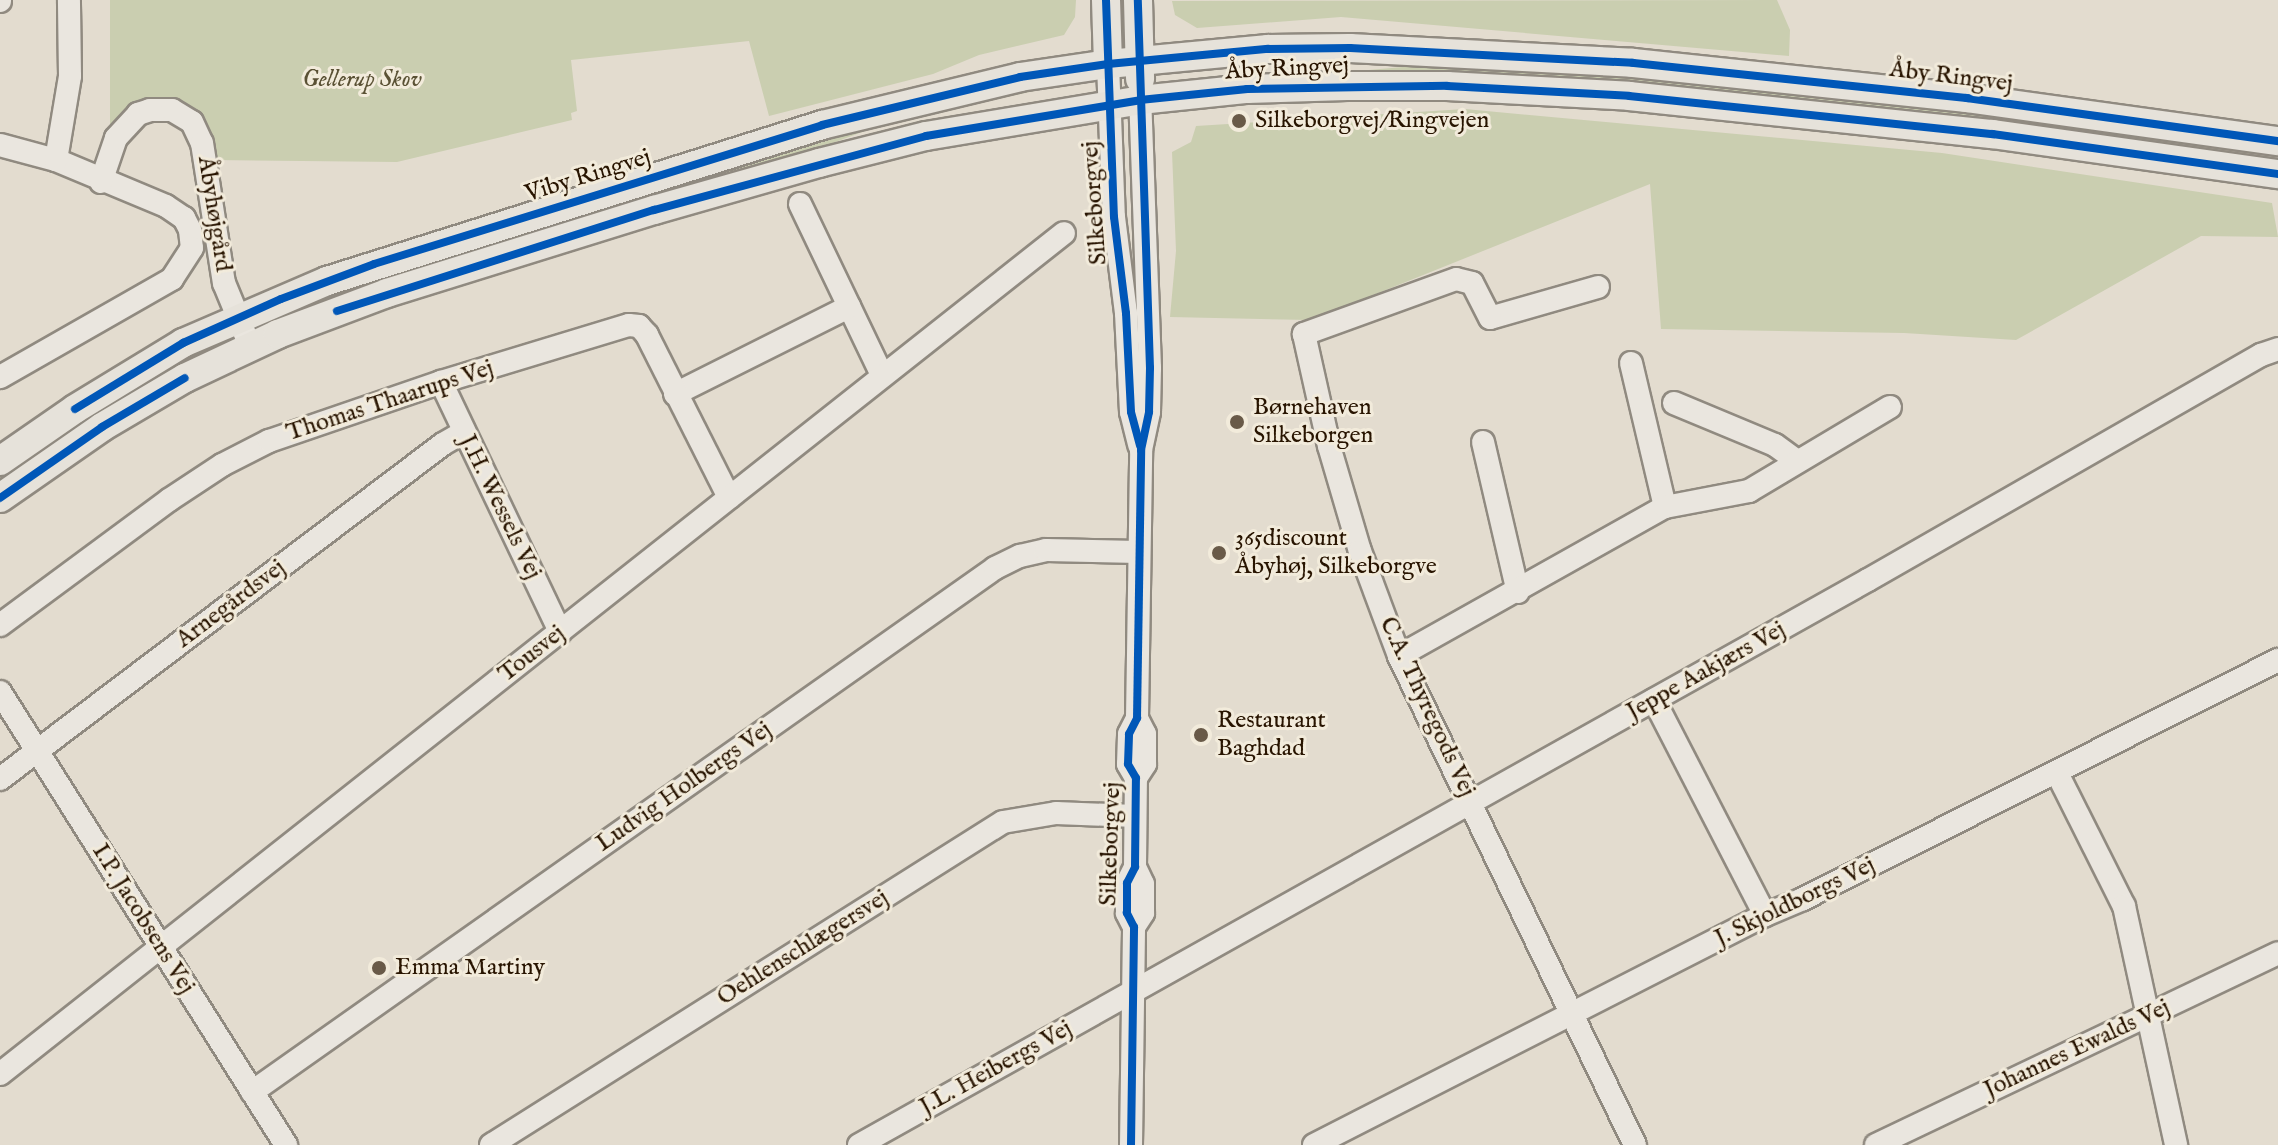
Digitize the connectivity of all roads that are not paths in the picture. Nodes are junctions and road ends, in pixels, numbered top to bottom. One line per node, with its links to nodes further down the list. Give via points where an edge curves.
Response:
1 (69, 0): 10 (street, via 70,76)
2 (1106, 0): 5 (main road, Silkeborgvej)
3 (1138, 0): 4 (main road, Silkeborgvej)
4 (1139, 60): 5 (main road, Viby Ringvej); 6 (main road, Silkeborgvej); 8 (main road, Åby Ringvej, via 1350,48 1633,63 1967,98)
5 (1108, 64): 7 (street, Silkeborgvej); 17 (main road, Viby Ringvej, via 1020,77 822,125 374,264)
6 (1140, 100): 7 (main road, Åby Ringvej); 11 (main road, Åby Ringvej, via 1347,86 1629,96 1993,134); 29 (street, Silkeborgvej, via 1150,368)
7 (1109, 104): 18 (main road, via 926,136 772,175 387,293); 29 (street, Silkeborgvej, via 1131,412)
8 (2278, 141)
9 (0, 145): 10 (street, Åbyhøjgård)
10 (56, 160): 12 (street, Åbyhøjgård)
11 (2278, 174)
12 (101, 182): 17 (street, Åbyhøjgård, via 116,138 138,114 172,110 192,122 202,143 224,283); 22 (street, Åbyhøjgård, via 184,218 192,248 186,261 172,279)
13 (800, 204): 16 (street)
14 (1064, 233): 21 (street, Tousvej)
15 (1598, 287): 39 (street, C.A. Thyregods Vej, via 1490,318 1472,283 1456,279 1304,334 1329,446)
16 (849, 307): 21 (street); 24 (street)
17 (237, 318): 18 (street, Åbyhøjgård); 30 (main road, Viby Ringvej, via 140,367)
18 (250, 346): 33 (main road, via 115,419)
19 (2278, 349): 42 (street, Jeppe Aakjærs Vej)
20 (1631, 363): 34 (street)
21 (882, 375): 32 (street, Tousvej)
22 (0, 377)
23 (441, 382): 24 (street, Thomas Thaarups Vej, via 634,326 647,335); 27 (street, J.H. Wessels Vej); 37 (street, Thomas Thaarups Vej, via 269,441 222,465)
24 (675, 394): 32 (street, Thomas Thaarups Vej)
25 (1674, 403): 31 (street, via 1775,445)
26 (1890, 407): 31 (street)
27 (464, 432): 38 (street, J.H. Wessels Vej); 43 (street, Arnegårdsvej)
28 (1483, 442): 36 (street)
29 (1141, 450): 35 (street, Silkeborgvej)
30 (0, 461)
31 (1797, 461): 34 (street, via 1749,491)
32 (729, 497): 38 (street, Tousvej)
33 (0, 498)
34 (1665, 507): 36 (street)
35 (1139, 552): 47 (street, Silkeborgvej, via 1137,718 1129,734 1128,764 1136,778); 55 (street, Ludvig Holbergs Vej, via 1046,550 995,568)
36 (1518, 592): 39 (street)
37 (0, 625)
38 (560, 632): 49 (street, Tousvej)
39 (1399, 656): 46 (street, C.A. Thyregods Vej)
40 (2278, 660): 44 (street, J. Skjoldborgs Vej)
41 (0, 692): 43 (street, I.P. Jacobsens Vej)
42 (1654, 700): 46 (street, Jeppe Aakjærs Vej); 48 (street)
43 (36, 751): 45 (street, Arnegårdsvej); 49 (street, I.P. Jacobsens Vej)
44 (2057, 773): 48 (street, J. Skjoldborgs Vej); 53 (street, via 2124,906)
45 (0, 779)
46 (1470, 803): 51 (street, Jeppe Aakjærs Vej); 52 (street, C.A. Thyregods Vej)
47 (1135, 816): 51 (street, Silkeborgvej, via 1135,867 1143,884 1143,913 1134,927); 57 (street, Oehlenschlægersvej, via 1056,813 1003,822)
48 (1765, 915): 52 (street, J. Skjoldborgs Vej)
49 (161, 947): 54 (street, Tousvej); 55 (street, I.P. Jacobsens Vej)
50 (2278, 953): 53 (street, Johannes Ewalds Vej)
51 (1133, 991): 58 (street, J.L. Heibergs Vej); 59 (street, Silkeborgvej)
52 (1573, 1015): 60 (street, J. Skjoldborgs Vej); 61 (street, C.A. Thyregods Vej)
53 (2146, 1017): 62 (street, Johannes Ewalds Vej); 63 (street)
54 (0, 1074)
55 (252, 1092): 56 (street, I.P. Jacobsens Vej)
56 (286, 1145)
57 (491, 1145)
58 (859, 1145)
59 (1131, 1145)
60 (1314, 1145)
61 (1635, 1145)
62 (1876, 1145)
63 (2176, 1145)

